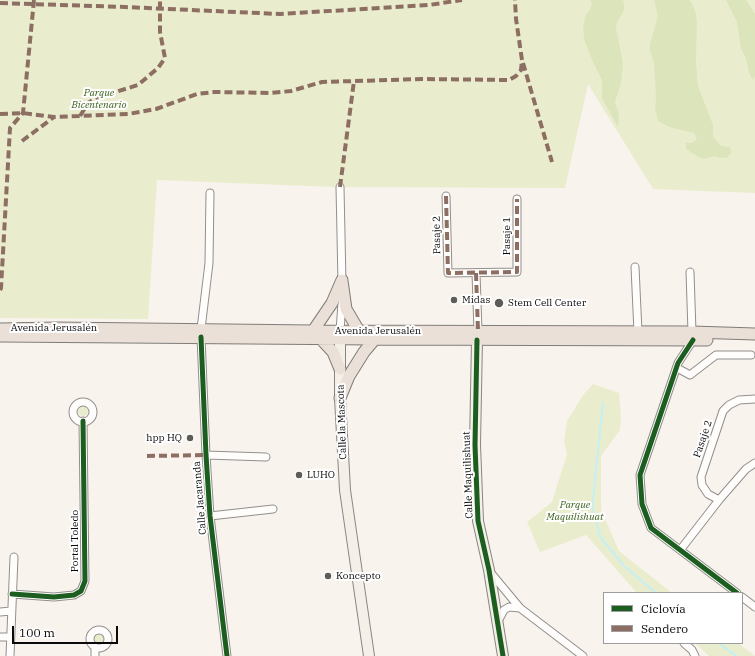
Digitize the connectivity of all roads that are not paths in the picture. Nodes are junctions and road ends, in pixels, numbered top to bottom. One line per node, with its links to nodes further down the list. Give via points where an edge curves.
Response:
1 (340, 187): 8 (street, Calle la Mascota)
2 (210, 193): 13 (street, Calle Jacaranda, via 209,263)
3 (446, 196): 7 (street, Pasaje 2, via 448,273)
4 (517, 199): 7 (street, Pasaje 1, via 517,272)
5 (635, 267): 12 (street)
6 (690, 272): 18 (street)
7 (476, 273): 16 (street, Calle Maquilishuat)
8 (342, 280): 10 (main road, via 332,303); 11 (main road, via 346,309); 15 (street, Calle la Mascota)
9 (0, 329): 13 (main road, Avenida Jerusalén)
10 (313, 331): 13 (main road, Avenida Jerusalén); 15 (main road, Avenida Jerusalén)
11 (359, 331): 15 (main road, Avenida Jerusalén); 16 (main road, Avenida Jerusalén)
12 (638, 332): 16 (main road, Avenida Jerusalén); 18 (main road, Avenida Jerusalén)
13 (201, 333): 17 (main road, Avenida Jerusalén); 19 (main road, Avenida Jerusalén); 28 (street, Calle Jacaranda)
14 (755, 334): 18 (main road, Avenida Jerusalén)
15 (340, 335): 19 (main road, Avenida Jerusalén); 20 (main road, Avenida Jerusalén); 24 (street, Calle la Mascota)
16 (478, 335): 18 (main road, Avenida Jerusalén); 20 (main road, Avenida Jerusalén); 36 (street, Calle Maquilishuat, via 476,481 478,521)
17 (0, 336)
18 (692, 336): 21 (main road, Avenida Jerusalén); 23 (street)
19 (321, 339): 24 (main road, via 333,352)
20 (375, 339): 25 (main road, via 349,376)
21 (755, 339)
22 (751, 355): 23 (street, via 716,355 690,375)
23 (677, 368): 34 (street, via 640,475 640,488 642,504 651,528)
24 (340, 369): 25 (street, Calle la Mascota)
25 (340, 398): 52 (street, Calle la Mascota, via 345,490)
26 (755, 399): 31 (street, Pasaje 2, via 739,400 723,411 701,478 708,494)
27 (83, 421): 38 (street, Portal Toledo, via 84,581 81,591 74,595 54,597)
28 (206, 455): 29 (street); 33 (street, Calle Jacaranda)
29 (266, 457)
30 (755, 463): 31 (street, via 746,469)
31 (719, 500): 34 (street)
32 (273, 509): 33 (street)
33 (210, 516): 51 (street, Calle Jacaranda)
34 (680, 549): 37 (street)
35 (14, 557): 38 (street)
36 (489, 570): 41 (street); 44 (street, Calle Maquilishuat)
37 (736, 592)
38 (12, 594): 42 (street)
39 (743, 598): 40 (street)
40 (755, 607)
41 (520, 608): 44 (street, via 509,607 504,610); 54 (street)
42 (11, 611): 43 (street); 46 (street)
43 (0, 612)
44 (498, 621): 53 (street, Calle Maquilishuat)
45 (0, 637): 46 (street)
46 (10, 637): 49 (street)
47 (685, 644): 55 (street)
48 (95, 647): 50 (street)
49 (10, 656)
50 (95, 656)
51 (227, 656)
52 (369, 656)
53 (504, 656)
54 (583, 656)
55 (695, 656)

